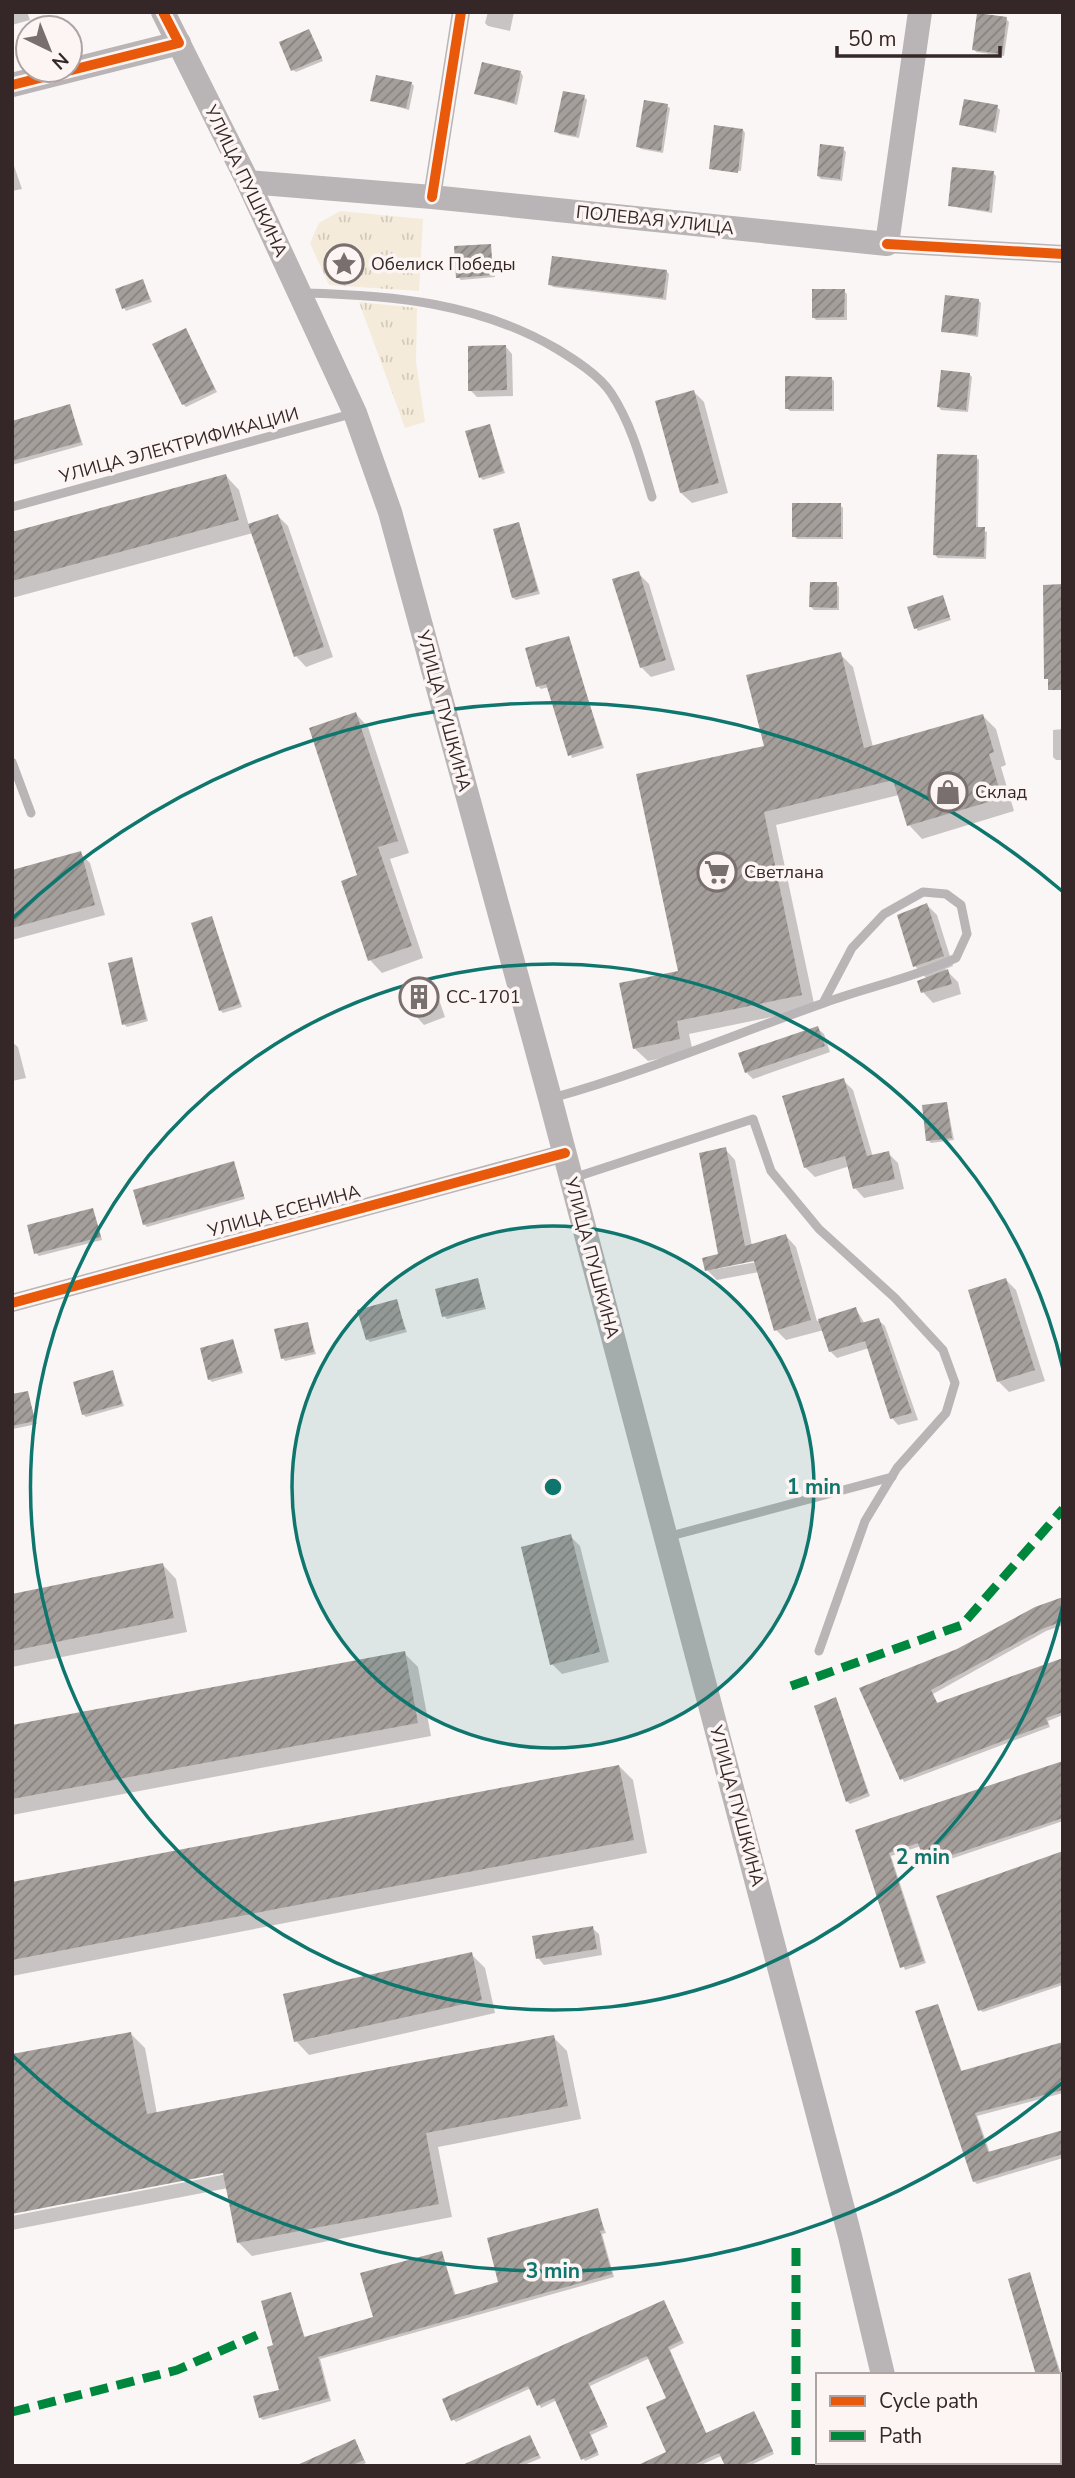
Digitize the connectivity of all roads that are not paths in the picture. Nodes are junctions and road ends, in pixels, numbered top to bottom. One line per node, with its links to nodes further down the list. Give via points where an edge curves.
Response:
1 (163, 12): 4 (main road, УЛИЦА ПУШКИНА)
2 (461, 12): 7 (street)
3 (920, 12): 8 (main road)
4 (178, 43): 5 (main road); 6 (main road, УЛИЦА ПУШКИНА)
5 (12, 85)
6 (248, 182): 7 (main road, ПОЛЕВАЯ УЛИЦА); 10 (main road, УЛИЦА ПУШКИНА)
7 (432, 197): 8 (main road, ПОЛЕВАЯ УЛИЦА)
8 (887, 244): 9 (street, ПОЛЕВАЯ УЛИЦА)
9 (1063, 254)
10 (299, 293): 11 (main road, УЛИЦА ПУШКИНА); 12 (lane, via 422,301 467,310 544,341 609,390 629,423)
11 (355, 413): 13 (lane, УЛИЦА ЭЛЕКТРИФИКАЦИИ); 17 (main road, УЛИЦА ПУШКИНА, via 390,512)
12 (652, 497)
13 (12, 507)
14 (12, 762): 15 (lane)
15 (31, 813)
16 (823, 1003): 16 (lane, via 924,973 956,958 967,934 961,905 947,894 923,892 884,914 852,948); 17 (lane, via 640,1072)
17 (550, 1098): 18 (main road, УЛИЦА ПУШКИНА)
18 (565, 1153): 19 (main road, УЛИЦА ПУШКИНА); 20 (street, УЛИЦА ЕСЕНИНА)
19 (571, 1179): 21 (lane, via 753,1119 771,1171 819,1229 895,1298 943,1350 955,1383 946,1413); 22 (main road, УЛИЦА ПУШКИНА)
20 (12, 1303)
21 (892, 1476): 22 (lane); 23 (lane, via 865,1521)
22 (666, 1537): 24 (main road, УЛИЦА ПУШКИНА)
23 (819, 1651)
24 (883, 2373)

